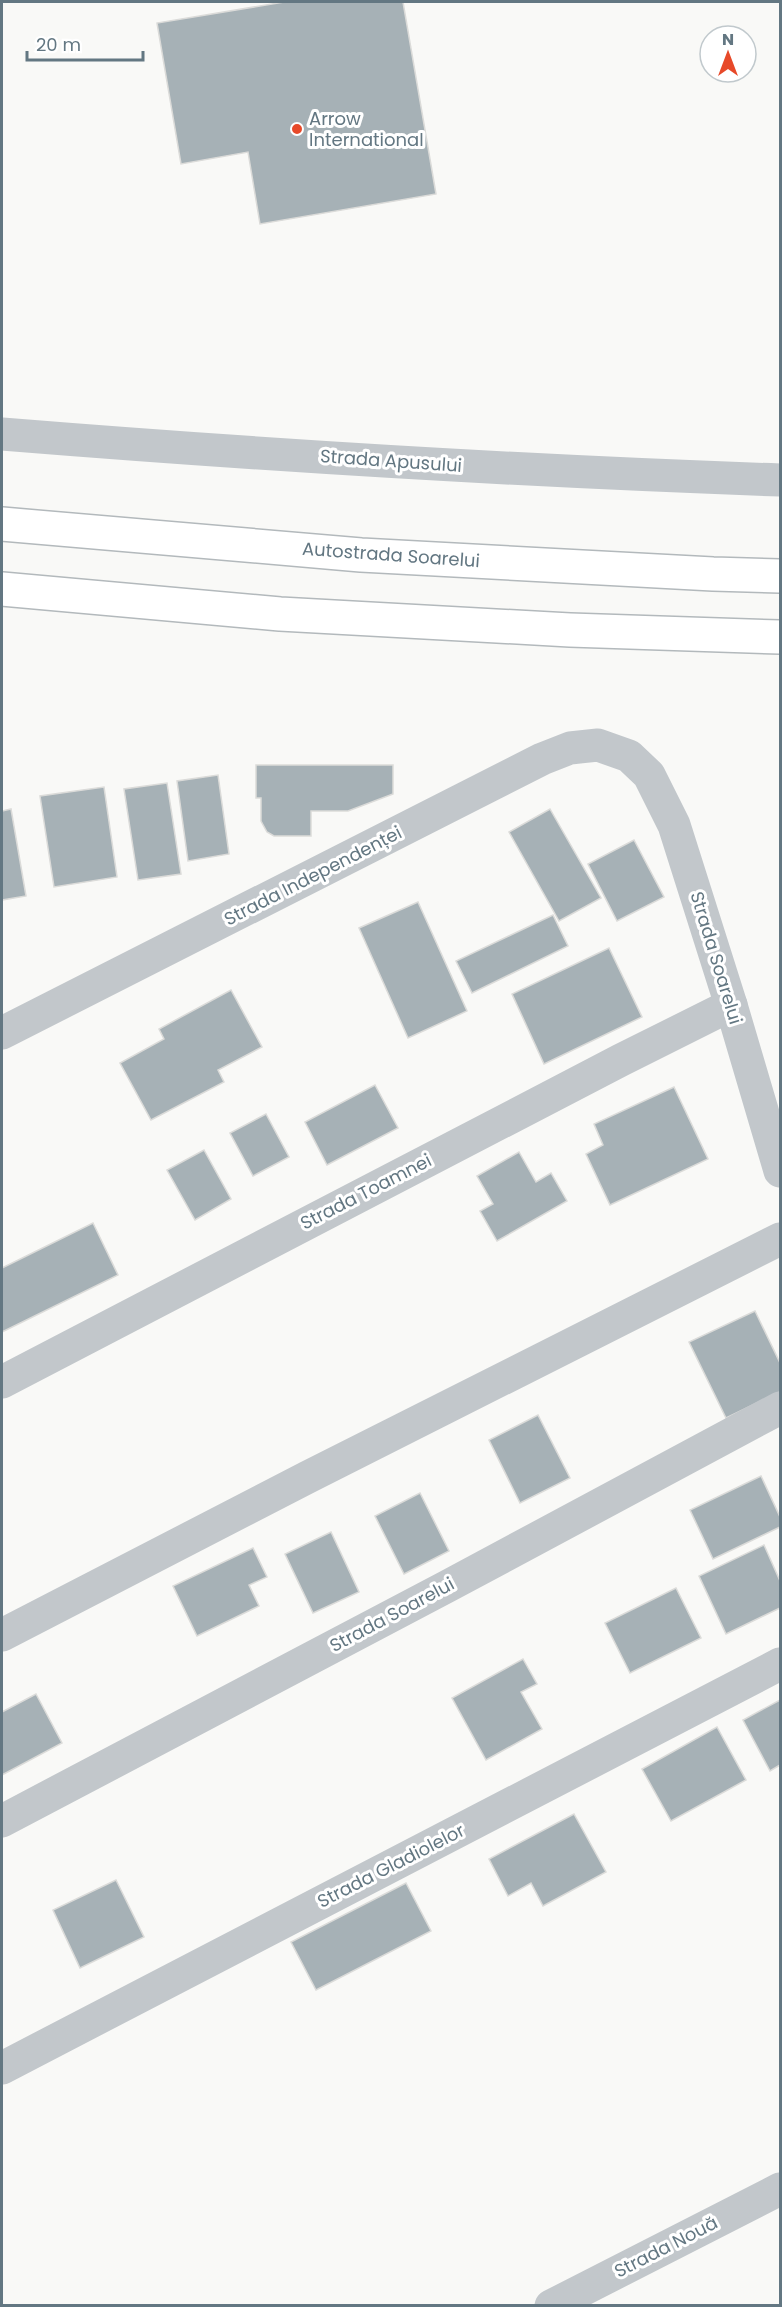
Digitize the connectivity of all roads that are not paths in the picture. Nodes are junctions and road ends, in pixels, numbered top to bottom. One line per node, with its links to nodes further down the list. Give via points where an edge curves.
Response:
1 (2, 434): 2 (street, Strada Apusului, via 568,472)
2 (780, 480)
3 (2, 524): 4 (highway, Autostrada Soarelui, via 361,555)
4 (780, 576)
5 (2, 589): 6 (highway, via 280,614)
6 (780, 637)
7 (629, 756): 8 (street, Strada Soarelui, via 649,775 674,825); 9 (street, Strada Independenței, via 598,746 570,748 542,759)
8 (731, 1005): 10 (street, Strada Soarelui); 12 (street, Strada Toamnei)
9 (2, 1033)
10 (780, 1171)
11 (780, 1239): 14 (street)
12 (2, 1382)
13 (780, 1408): 16 (street, Strada Soarelui)
14 (2, 1635)
15 (780, 1664): 17 (street, Strada Gladiolelor)
16 (2, 1821)
17 (2, 2068)
18 (780, 2189): 19 (street, Strada Nouă)
19 (551, 2306)

